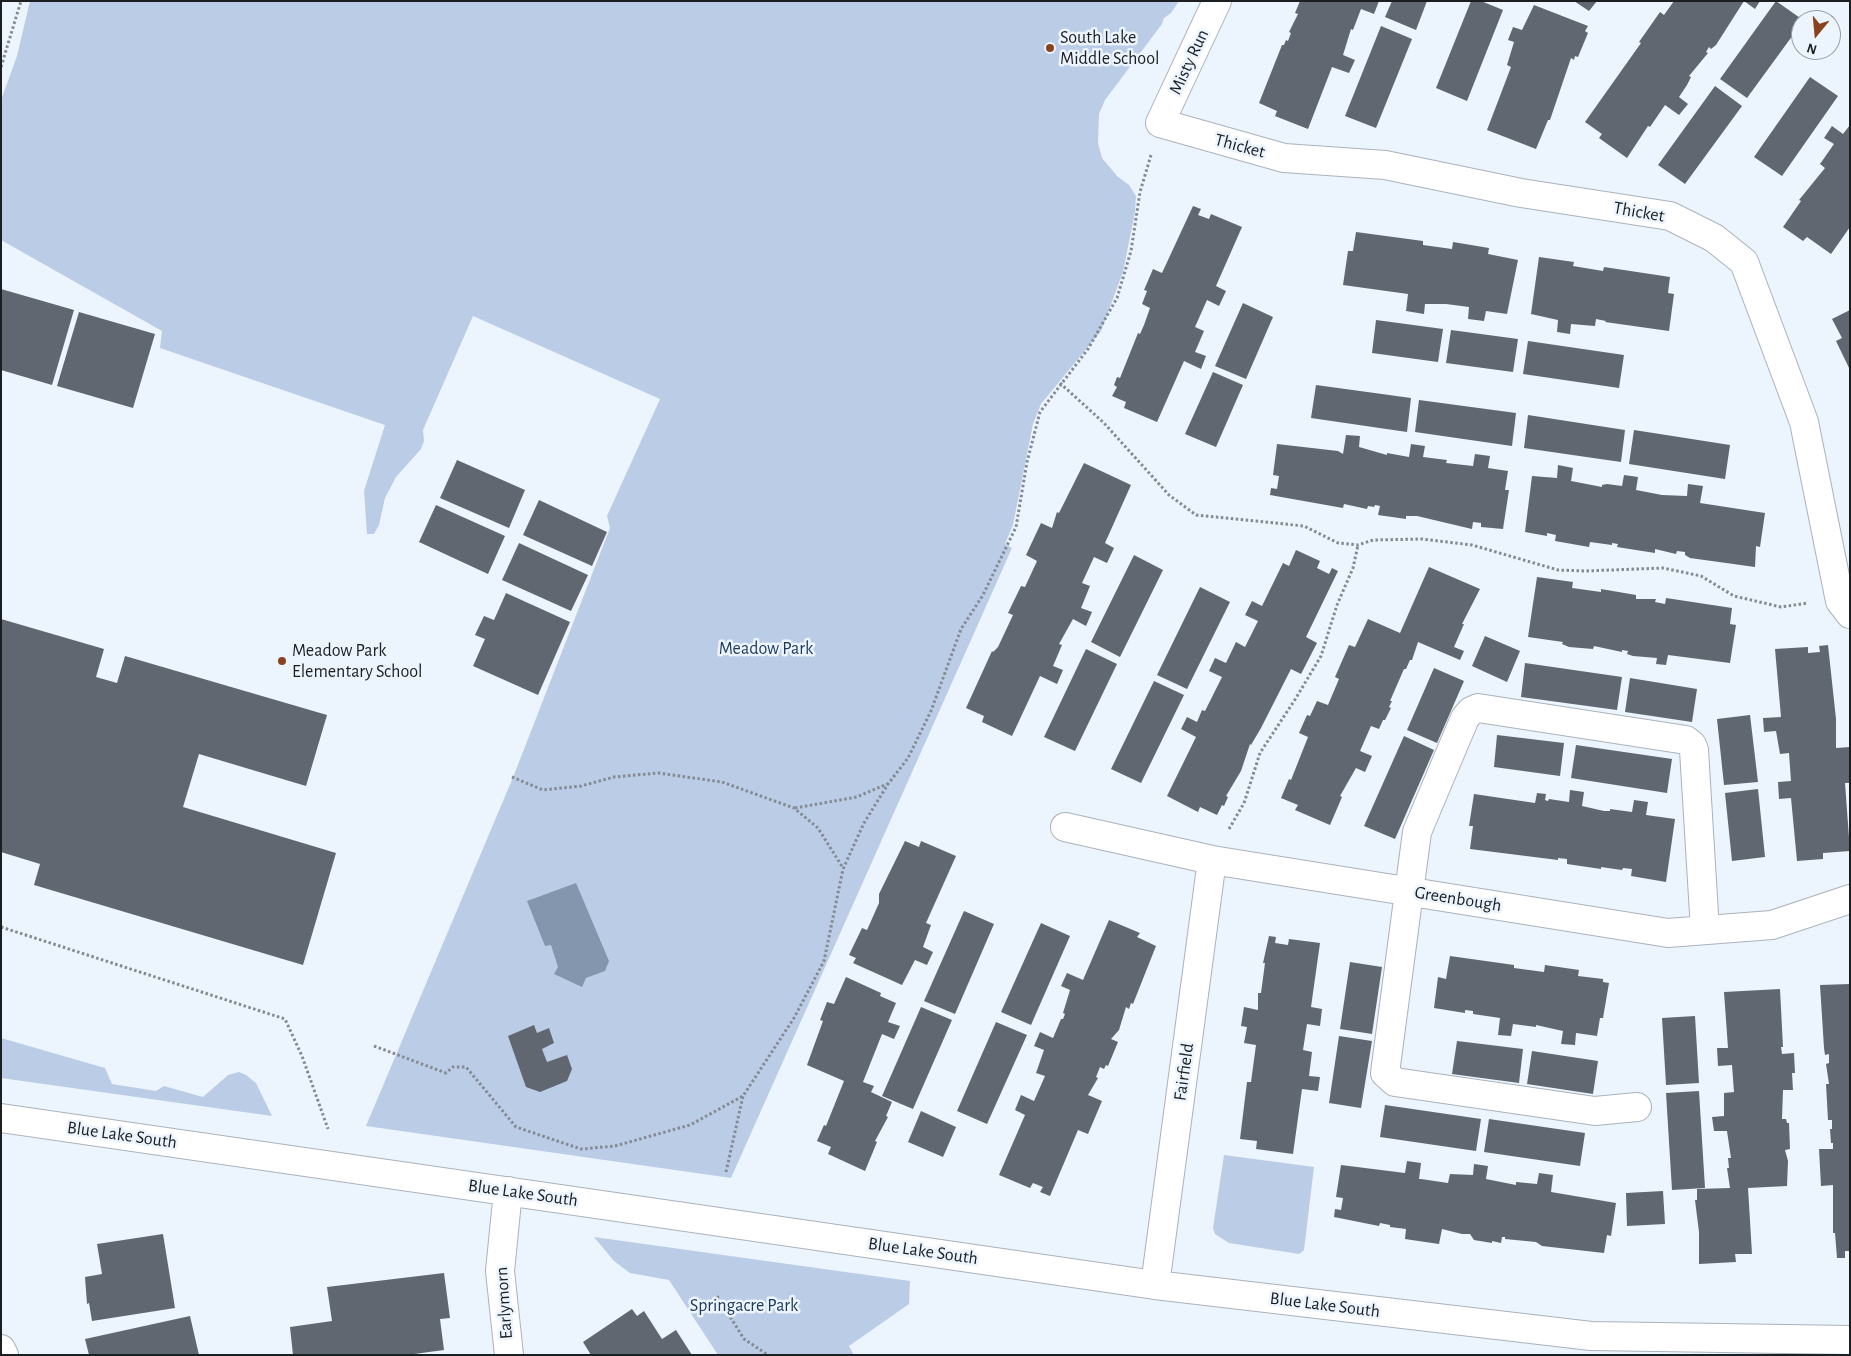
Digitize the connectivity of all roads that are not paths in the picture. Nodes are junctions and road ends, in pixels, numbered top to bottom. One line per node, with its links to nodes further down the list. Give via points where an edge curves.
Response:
1 (1217, 1): 2 (street, Misty Run)
2 (1160, 123): 3 (street, Thicket, via 1284,158 1385,165 1521,193 1670,216 1714,238 1744,262 1804,422)
3 (1845, 607)
4 (1065, 827): 5 (street, Greenbough)
5 (1212, 860): 6 (street, Greenbough); 12 (street, Fairfield)
6 (1409, 891): 8 (street, Greenbough, via 1668,933); 8 (street, via 1417,832 1466,718 1471,710 1478,708 1686,740 1692,745); 9 (street, via 1385,1073 1388,1078 1395,1082 1595,1111)
7 (1850, 899): 8 (street, Greenbough, via 1772,925)
8 (1705, 930)
9 (1637, 1107)
10 (1, 1118): 11 (street, Blue Lake South)
11 (508, 1191): 12 (street, Blue Lake South); 16 (street, Earlymorn, via 500,1271)
12 (1155, 1285): 13 (street, Blue Lake South, via 1590,1336)
13 (1837, 1345)
14 (1, 1348): 15 (street)
15 (4, 1355)
16 (508, 1355)

